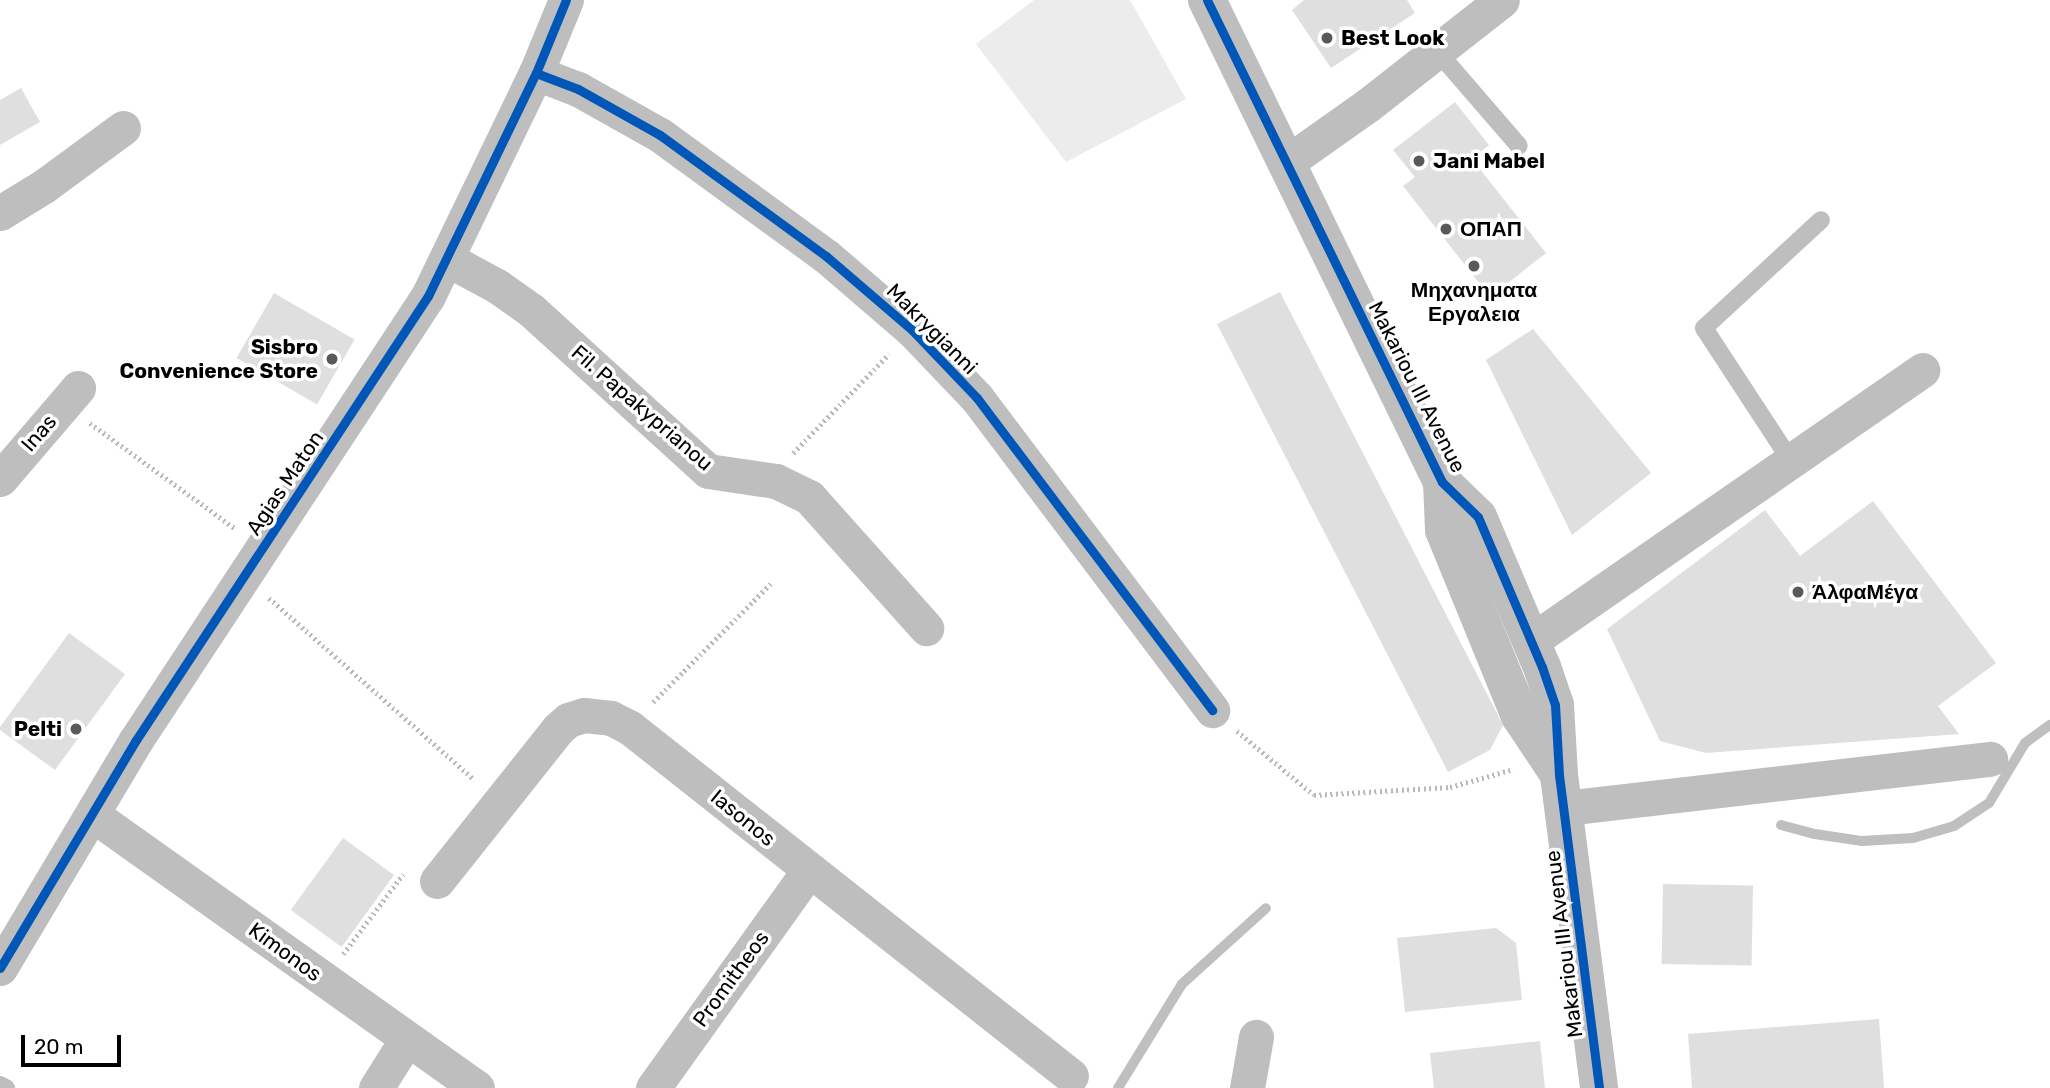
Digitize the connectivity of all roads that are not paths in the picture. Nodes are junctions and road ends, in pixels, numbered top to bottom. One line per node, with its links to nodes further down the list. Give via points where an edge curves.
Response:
1 (566, 0): 5 (street, Agias Maton)
2 (1207, 0): 8 (street, Makariou III Avenue)
3 (1502, 0): 4 (street)
4 (1437, 51): 7 (lane); 8 (street)
5 (536, 73): 11 (street, Agias Maton); 19 (street, Makrygianni, via 620,110 660,135 826,257 912,330 976,398)
6 (123, 128): 9 (street)
7 (1519, 146)
8 (1286, 163): 16 (street, Makariou III Avenue)
9 (0, 213)
10 (1821, 220): 14 (lane, via 1704,328)
11 (447, 259): 17 (street, Fil. Papakyprianou, via 531,310 708,471 768,479 809,497); 22 (street, Agias Maton, via 402,340 136,740)
12 (1923, 370): 14 (street)
13 (71, 396): 15 (street, Inas)
14 (1791, 461): 18 (street)
15 (0, 479)
16 (1443, 482): 18 (street, Makariou III Avenue, via 1478,517); 21 (street, Makariou III Avenue, via 1444,530 1520,716)
17 (926, 628)
18 (1531, 641): 21 (street, Makariou III Avenue, via 1555,705)
19 (1212, 710)
20 (1990, 760): 21 (street)
21 (1558, 781): 35 (street, Makariou III Avenue)
22 (93, 815): 25 (street, Agias Maton); 27 (street, Kimonos)
23 (809, 870): 24 (street, Iasonos, via 629,727 598,715 568,720); 28 (street, Iasonos); 33 (street, Promitheos)
24 (437, 881)
25 (0, 968)
26 (1256, 1037): 34 (street)
27 (407, 1039): 31 (street); 32 (street, Kimonos)
28 (1071, 1076)
29 (0, 1085): 30 (lane)
30 (6, 1088)
31 (376, 1088)
32 (477, 1088)
33 (653, 1088)
34 (1247, 1088)
35 (1599, 1088)

